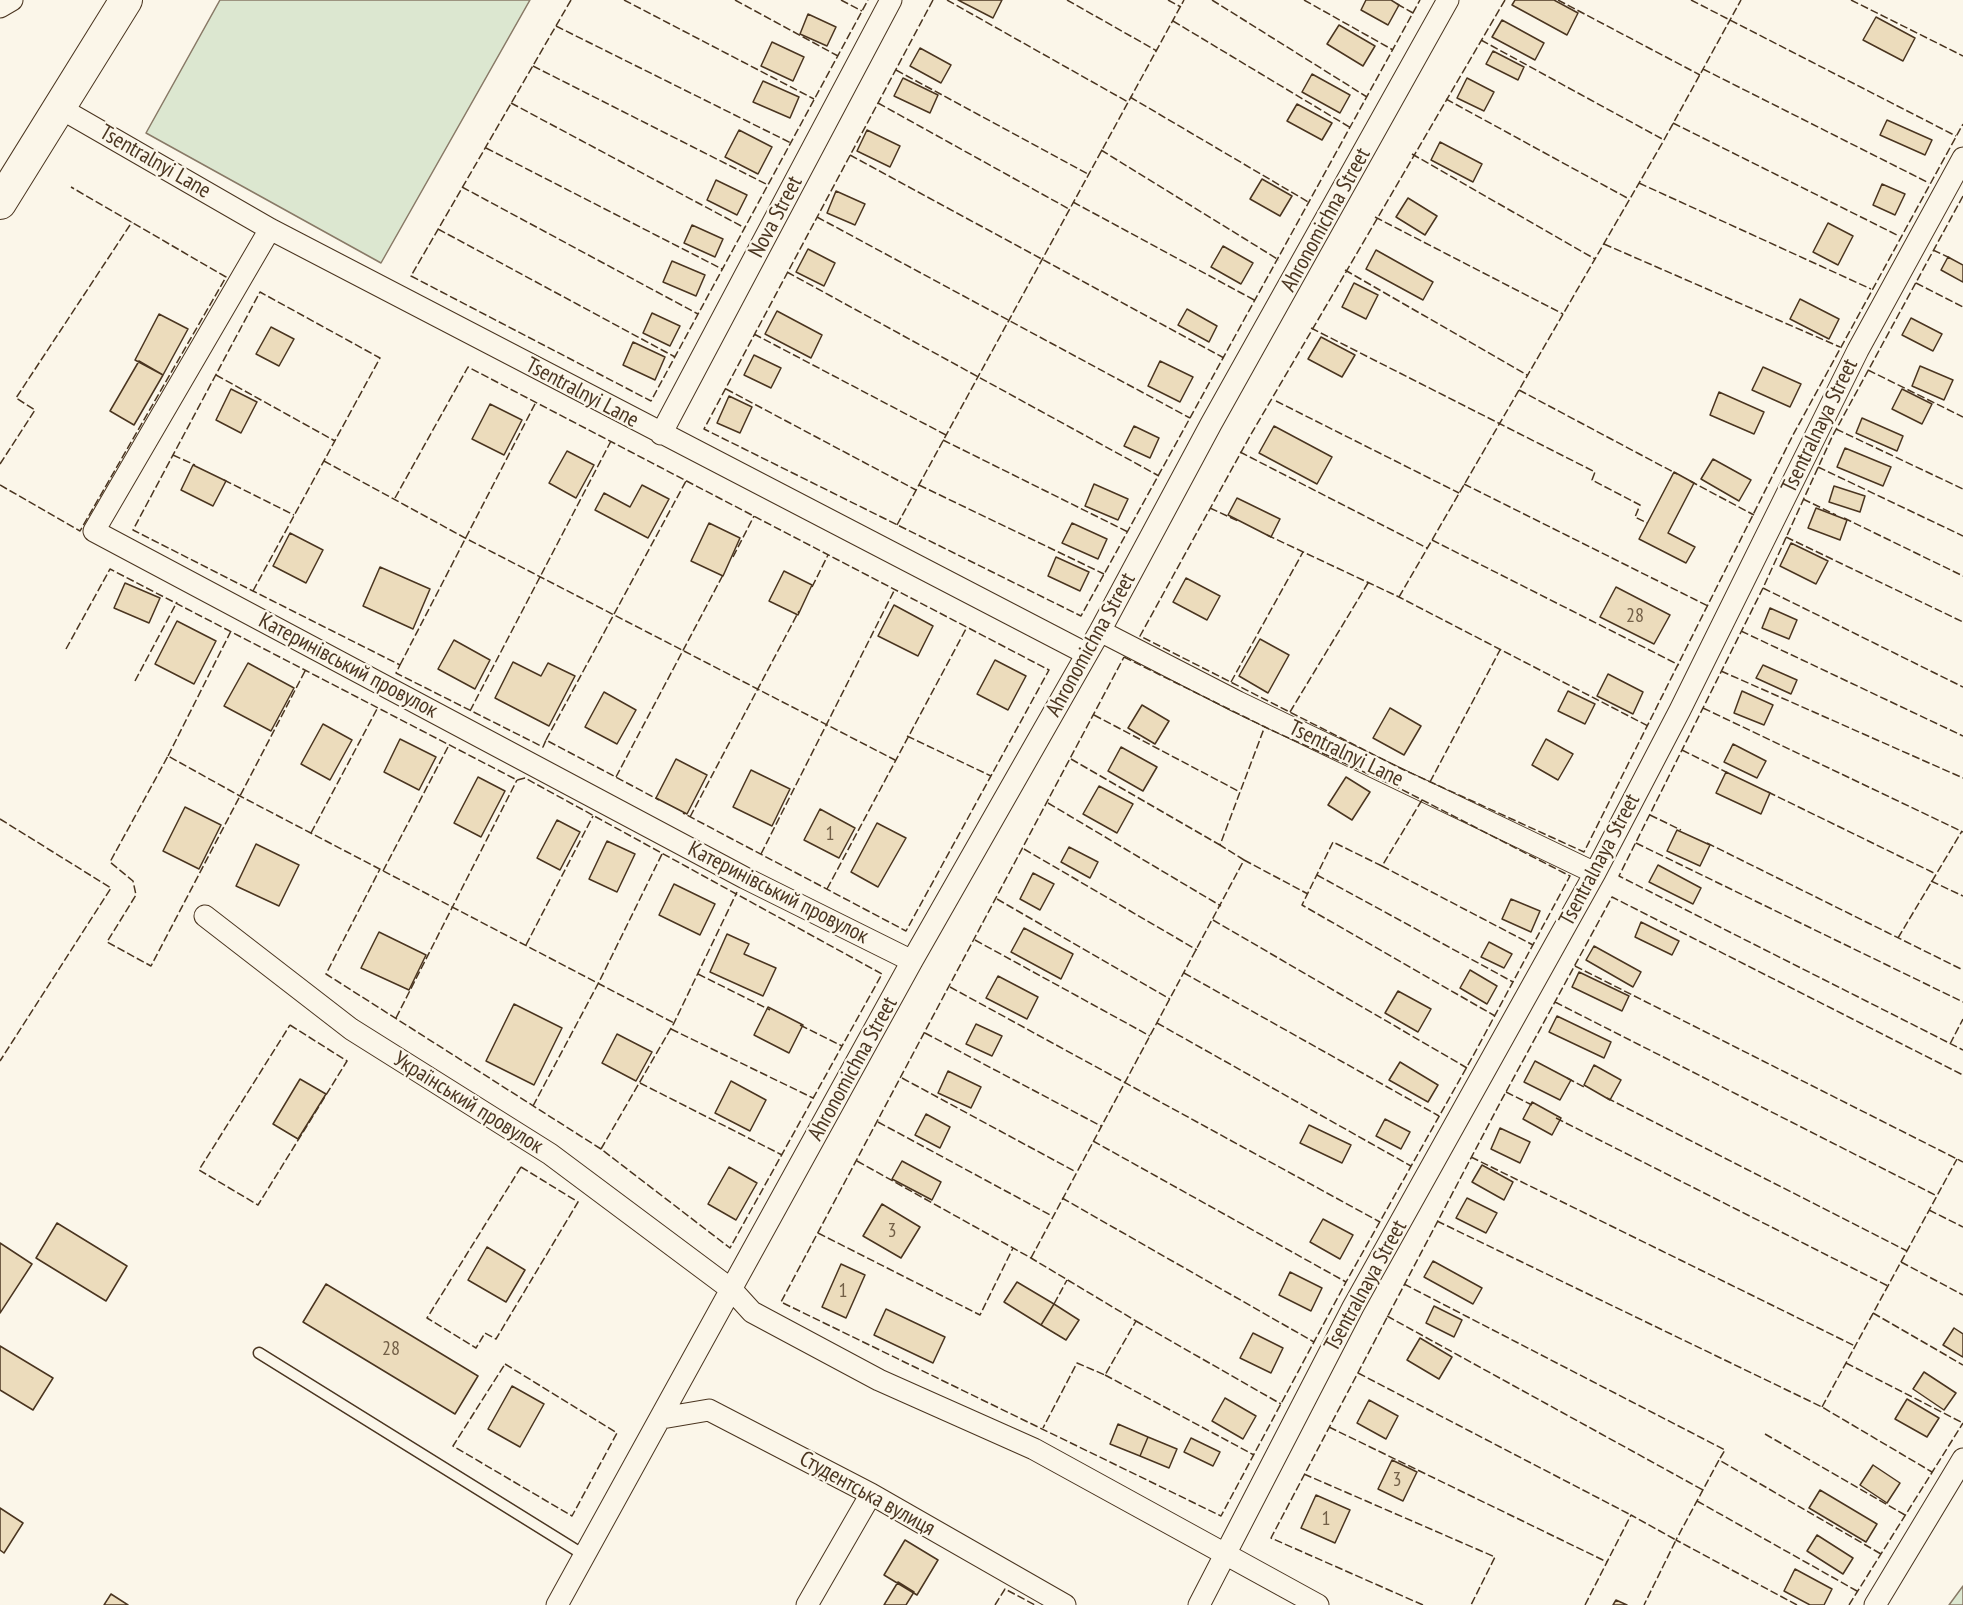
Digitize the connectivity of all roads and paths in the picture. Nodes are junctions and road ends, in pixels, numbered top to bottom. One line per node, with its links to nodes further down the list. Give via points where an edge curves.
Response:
1 (12, 0): 5 (street)
2 (126, 0): 6 (main road)
3 (891, 0): 10 (street, Nova Street)
4 (1448, 0): 11 (street, Ahronomichna Street)
5 (0, 7)
6 (72, 114): 8 (main road); 9 (street, Tsentralnyi Lane)
7 (1963, 158): 13 (street, Tsentralnaya Street, via 1858,350 1680,710)
8 (0, 203)
9 (270, 229): 10 (street, Tsentralnyi Lane); 15 (street, Катеринівський провулок, via 94,531 745,878)
10 (660, 434): 12 (street, Tsentralnyi Lane)
11 (1100, 631): 12 (street, Ahronomichna Street); 13 (street, Tsentralnyi Lane, via 1238,702)
12 (1087, 654): 15 (street, Ahronomichna Street)
13 (1594, 873): 22 (street, Tsentralnaya Street, via 1353,1307)
14 (205, 916): 16 (street, Український провулок, via 351,1029 550,1154)
15 (912, 961): 16 (street, Ahronomichna Street)
16 (732, 1290): 18 (street, Ahronomichna Street); 22 (street, Український провулок, via 752,1312 879,1380 1034,1449)
17 (259, 1353): 21 (lane)
18 (662, 1418): 20 (street, Студентська вулиця, via 709,1410); 21 (street, Ahronomichna Street)
19 (1963, 1459): 28 (street)
20 (871, 1494): 24 (street); 25 (street, Студентська вулиця)
21 (584, 1555): 23 (street, Ahronomichna Street)
22 (1223, 1555): 26 (street, Tsentralnaya Street); 27 (street, Український провулок)
23 (557, 1605)
24 (807, 1605)
25 (1065, 1605)
26 (1199, 1605)
27 (1318, 1605)
28 (1875, 1605)

